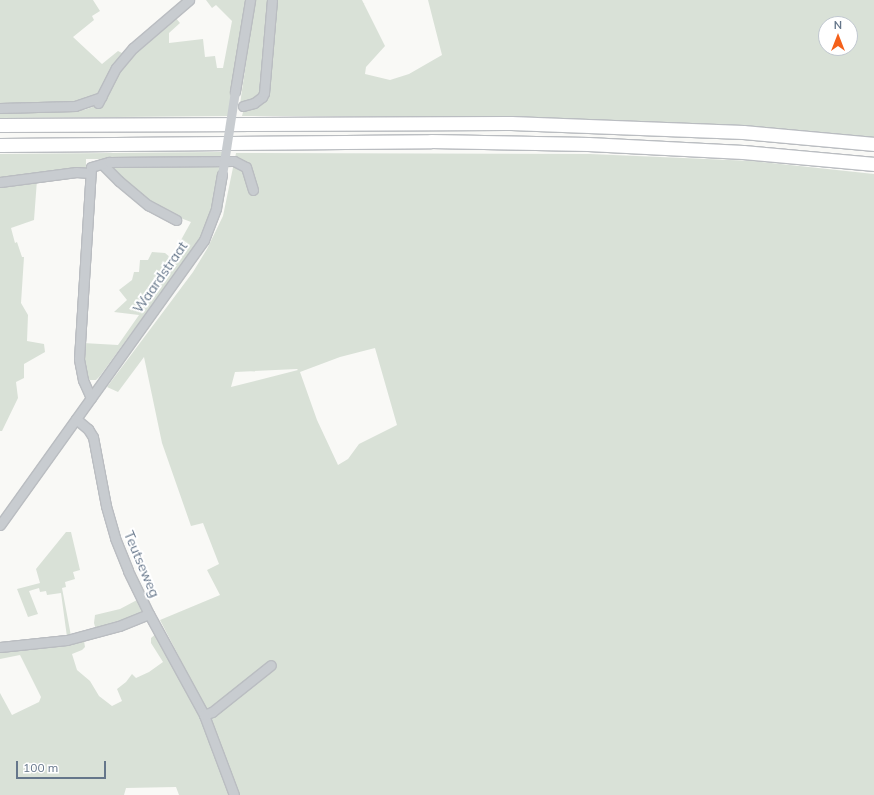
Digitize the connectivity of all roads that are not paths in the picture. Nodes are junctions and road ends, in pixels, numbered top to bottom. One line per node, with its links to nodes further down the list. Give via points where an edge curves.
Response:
1 (189, 0): 5 (street, via 134,48 116,68 100,100 75,106)
2 (250, 0): 15 (street, Waardstraat, bridge, via 216,208 204,240)
3 (272, 0): 4 (street, via 264,93 254,103)
4 (243, 106)
5 (0, 108)
6 (0, 125): 7 (highway, via 558,124 744,132)
7 (874, 144)
8 (0, 145): 10 (highway, via 416,141 581,144 743,152)
9 (102, 164): 11 (street, via 93,166); 13 (street, via 234,161 246,167); 14 (street, Waardstraat, via 148,206)
10 (874, 164)
11 (90, 173): 12 (street, via 76,172); 15 (street, via 80,359 83,380)
12 (0, 182)
13 (253, 190)
14 (176, 220)
15 (91, 398): 16 (street, Waardstraat)
16 (76, 419): 17 (street, Waardstraat); 18 (street, Teutseweg, via 93,437 115,538)
17 (0, 525)
18 (149, 614): 19 (street, via 119,626 67,640); 21 (street, Teutseweg)
19 (0, 647)
20 (271, 665): 21 (street, via 212,712)
21 (204, 715): 22 (street, Teutseweg)
22 (234, 795)

